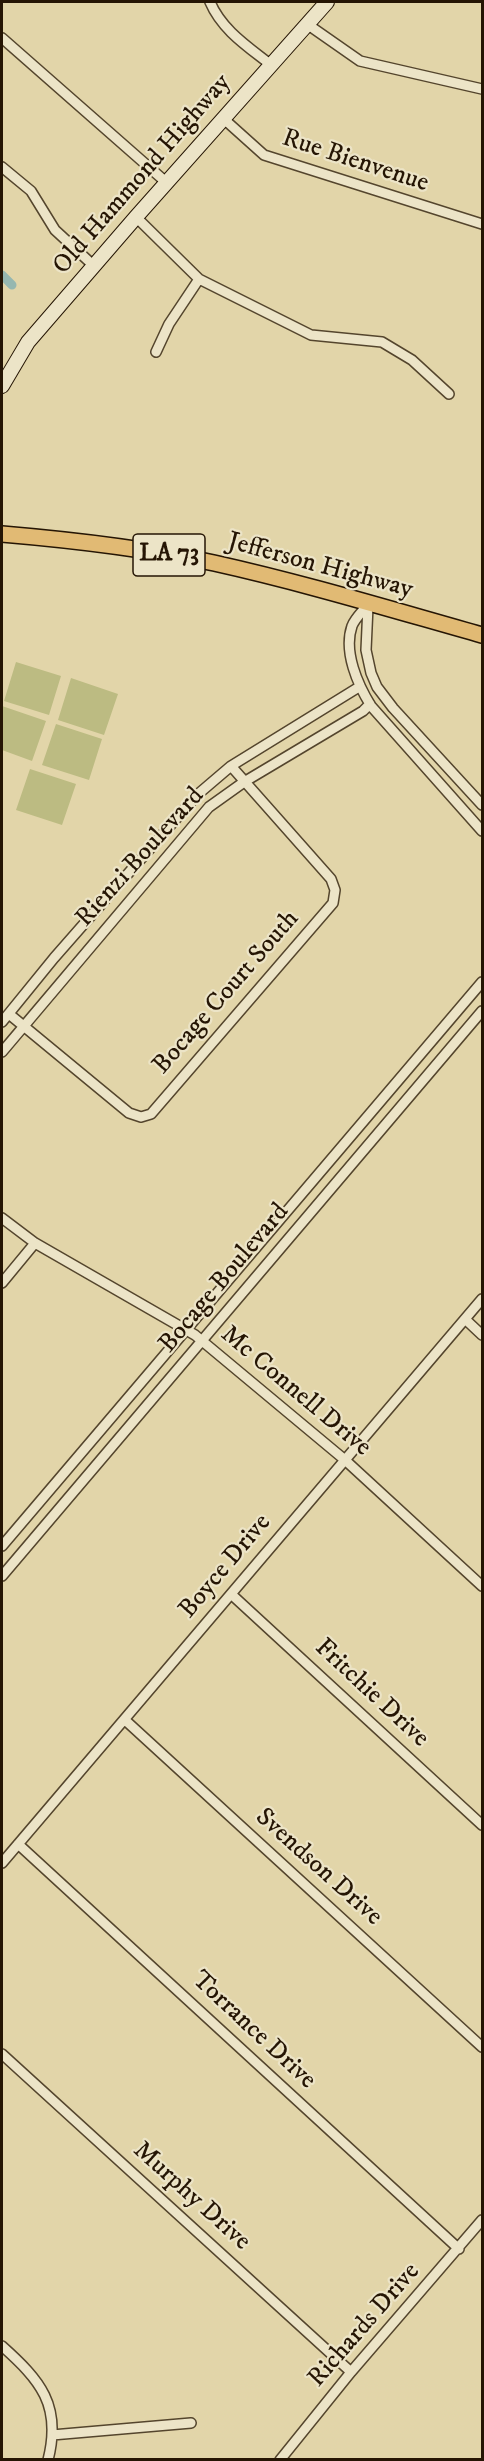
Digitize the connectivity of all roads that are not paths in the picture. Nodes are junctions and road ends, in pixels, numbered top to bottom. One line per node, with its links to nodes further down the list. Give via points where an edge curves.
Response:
1 (210, 2): 5 (street, via 220,21)
2 (327, 2): 3 (main road, Old Hammond Highway)
3 (307, 24): 5 (main road, Old Hammond Highway); 6 (street, via 360,61)
4 (2, 38): 9 (street)
5 (271, 65): 7 (main road, Old Hammond Highway)
6 (483, 89)
7 (225, 120): 9 (main road, Old Hammond Highway); 11 (street, Rue Bienvenue, via 264,155)
8 (2, 166): 12 (street, via 31,191 55,230)
9 (167, 183): 10 (main road, Old Hammond Highway)
10 (136, 217): 12 (main road, Old Hammond Highway); 13 (street)
11 (483, 225)
12 (94, 266): 15 (main road, Old Hammond Highway, via 28,342)
13 (200, 279): 14 (street, via 169,324); 16 (street, via 311,335 382,342 412,360)
14 (156, 352)
15 (2, 386)
16 (450, 394)
17 (2, 534): 18 (main road, Jefferson Highway / LA 73, via 83,541 175,556)
18 (369, 603): 19 (main road, Jefferson Highway / LA 73); 20 (street, via 352,626 352,665); 24 (street, via 366,650 377,687)
19 (483, 635)
20 (359, 687): 21 (street); 22 (street, Rienzi Boulevard)
21 (370, 704): 23 (street, Rienzi Boulevard); 25 (street)
22 (231, 766): 23 (street); 28 (street, Rienzi Boulevard, via 177,816)
23 (244, 782): 30 (street, Rienzi Boulevard, via 209,807); 30 (street, Bocage Court South, via 331,879 336,890 333,903 151,1114 141,1117 129,1113)
24 (483, 806)
25 (483, 831)
26 (483, 982): 37 (street, Bocage Boulevard)
27 (483, 1011): 39 (street, Bocage Boulevard)
28 (9, 1014): 29 (street, Rienzi Boulevard); 30 (street)
29 (2, 1022)
30 (24, 1026): 31 (street, Rienzi Boulevard)
31 (2, 1052)
32 (2, 1218): 33 (street, Mc Connell Drive)
33 (35, 1243): 34 (street); 37 (street, Mc Connell Drive)
34 (2, 1283)
35 (483, 1299): 36 (street, Boyce Drive)
36 (465, 1319): 38 (street); 40 (street, Boyce Drive)
37 (186, 1330): 39 (street, Mc Connell Drive); 41 (street, Bocage Boulevard)
38 (483, 1335)
39 (201, 1341): 40 (street, Mc Connell Drive); 42 (street, Bocage Boulevard)
40 (345, 1460): 43 (street, Mc Connell Drive); 44 (street, Boyce Drive)
41 (2, 1546)
42 (2, 1576)
43 (483, 1586)
44 (231, 1594): 45 (street, Boyce Drive); 46 (street, Fritchie Drive)
45 (124, 1720): 47 (street, Boyce Drive); 49 (street, Svendson Drive)
46 (483, 1826)
47 (18, 1844): 48 (street, Boyce Drive); 52 (street, Torrance Drive)
48 (2, 1863)
49 (483, 2047)
50 (2, 2054): 54 (street, Murphy Drive)
51 (483, 2220): 52 (street, Richards Drive)
52 (459, 2249): 54 (street, Richards Drive)
53 (2, 2346): 56 (street, via 43,2390 52,2413)
54 (351, 2372): 58 (street, Richards Drive)
55 (191, 2423): 56 (street)
56 (52, 2435): 57 (street)
57 (48, 2460)
58 (280, 2460)

